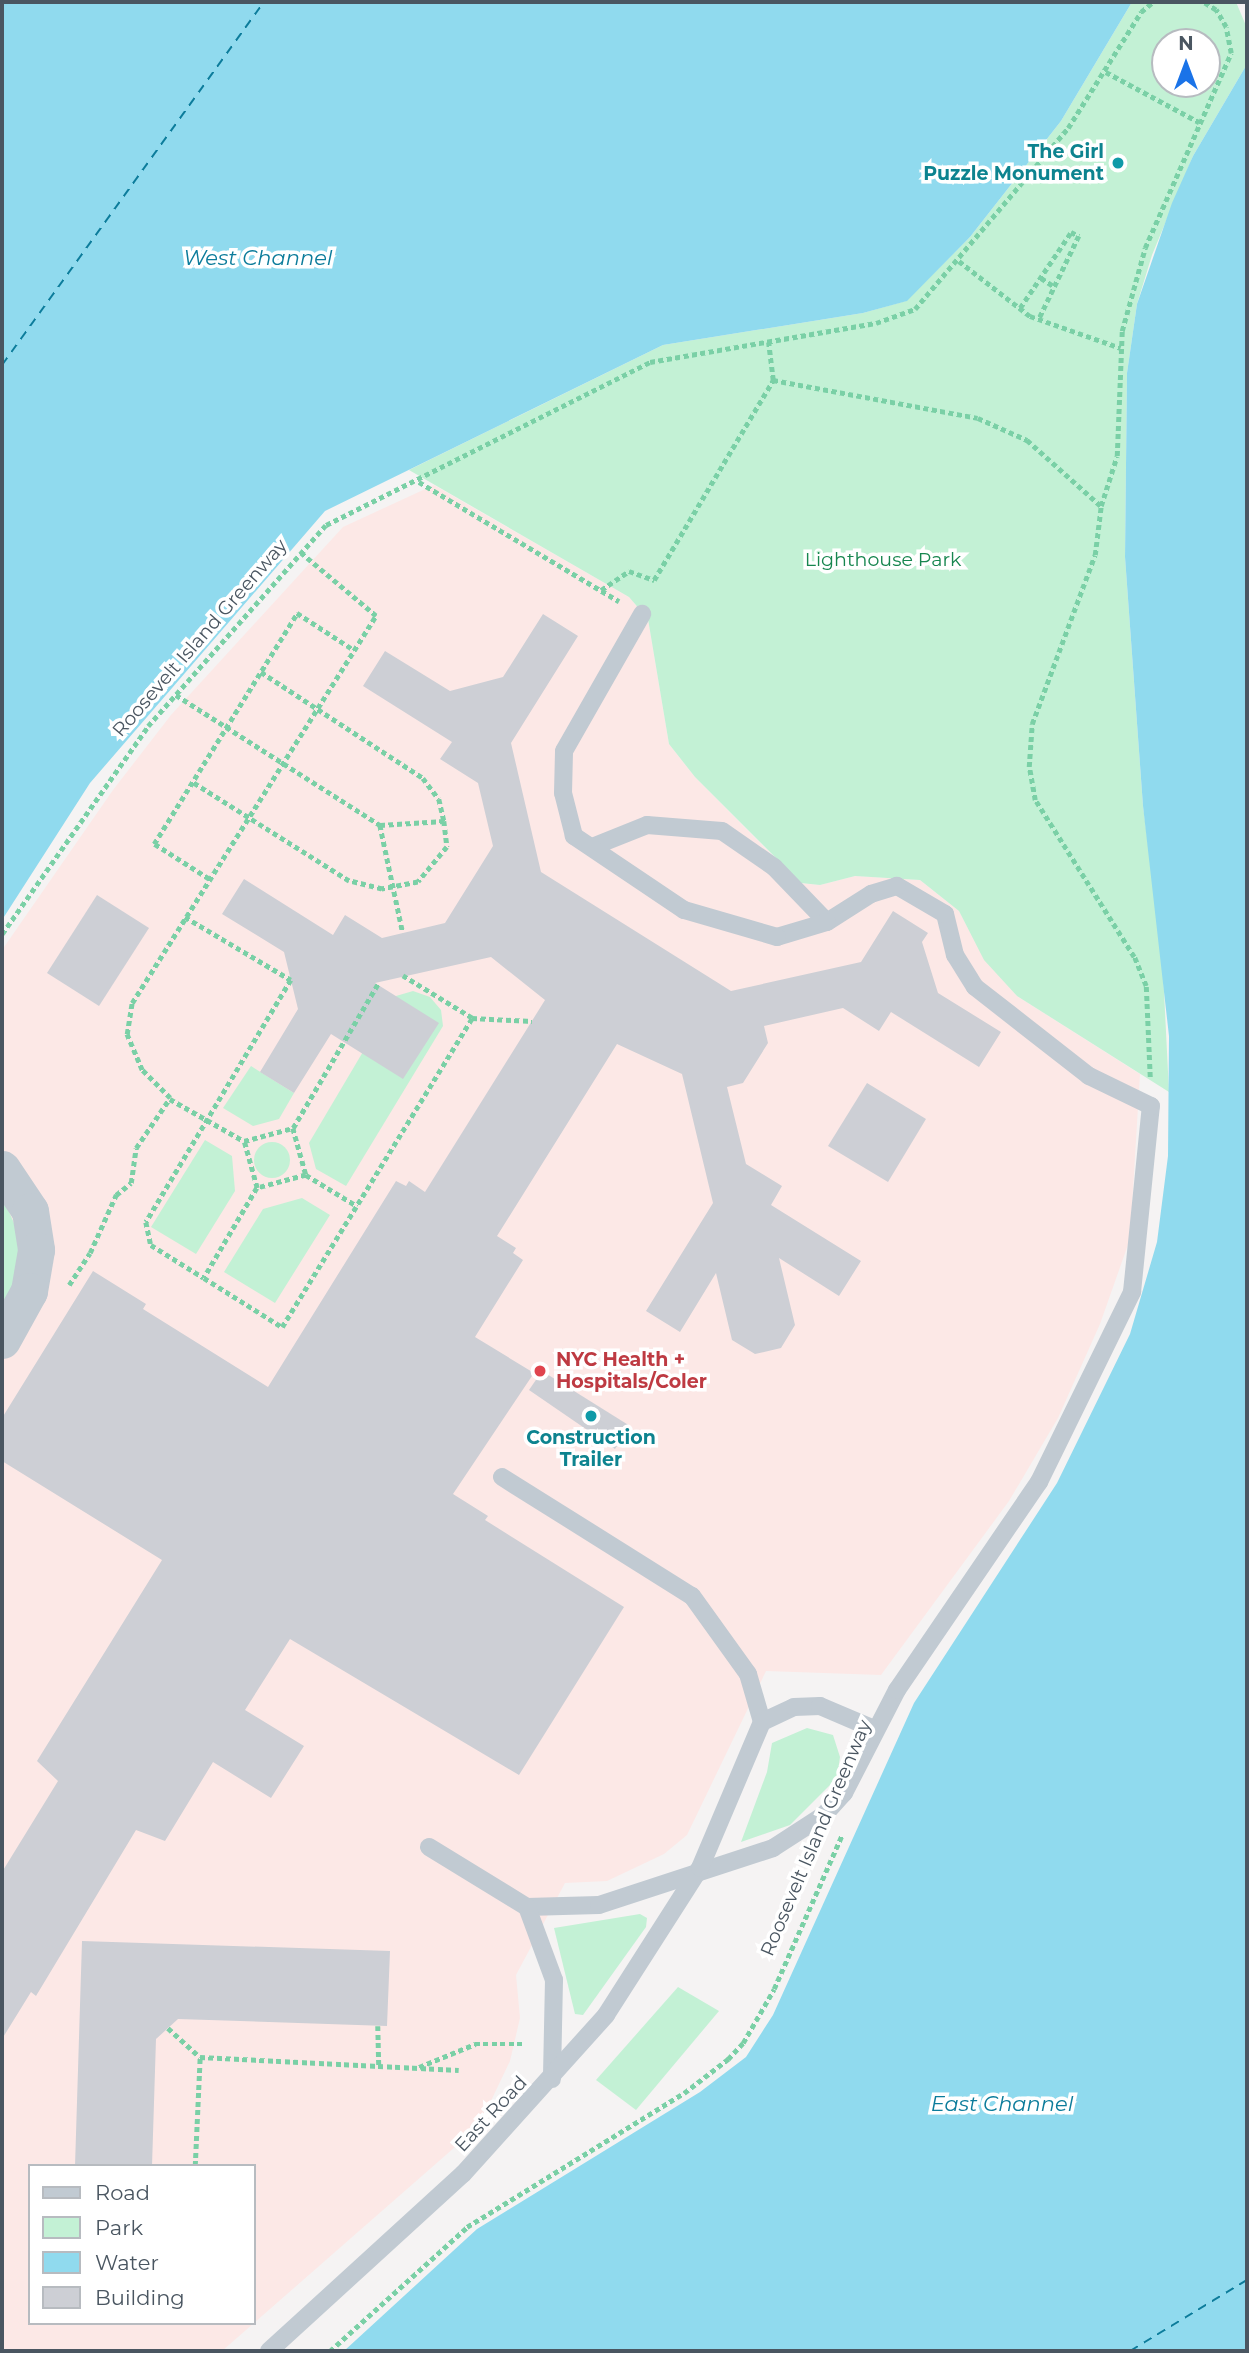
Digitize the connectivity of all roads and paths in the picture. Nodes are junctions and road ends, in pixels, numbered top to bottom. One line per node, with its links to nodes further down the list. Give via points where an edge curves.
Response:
1 (1153, 2): 3 (path, Roosevelt Island Greenway, via 1141,12)
2 (1203, 2): 4 (path, via 1216,10 1226,27 1231,53)
3 (1105, 72): 4 (path); 7 (path, Roosevelt Island Greenway, via 1068,128)
4 (1199, 122): 13 (path, via 1145,248)
5 (1058, 251): 6 (path); 6 (path, via 1071,232 1079,236); 8 (path)
6 (1069, 258): 9 (path)
7 (959, 261): 10 (path); 12 (path, Roosevelt Island Greenway, via 915,309 876,323)
8 (1040, 278): 9 (path); 10 (path)
9 (1055, 287): 11 (path)
10 (1020, 308): 11 (path)
11 (1039, 319): 13 (path)
12 (768, 342): 14 (path); 15 (path, Roosevelt Island Greenway, via 650,362)
13 (1121, 348): 16 (path, via 1118,456)
14 (773, 380): 16 (path, via 978,418 1027,440); 18 (path, via 654,580 629,570)
15 (418, 481): 17 (path, Roosevelt Island Greenway, via 326,525); 18 (path)
16 (1101, 506): 42 (path, via 1095,555 1032,724 1029,767 1035,800 1134,957 1146,986)
17 (301, 553): 20 (path, via 376,616); 22 (path, Roosevelt Island Greenway)
18 (601, 590): 19 (path)
19 (642, 614): 30 (lane, via 565,751 563,793 574,836)
20 (354, 650): 21 (path, via 297,613); 23 (path)
21 (261, 672): 23 (path); 24 (path)
22 (176, 695): 24 (path); 36 (path, Roosevelt Island Greenway, via 148,726)
23 (317, 709): 25 (path); 28 (path, via 423,778 439,799)
24 (226, 727): 25 (path); 26 (path)
25 (283, 763): 27 (path); 29 (path)
26 (192, 782): 27 (path); 31 (path, via 155,844)
27 (248, 817): 31 (path); 32 (path, via 349,881)
28 (444, 821): 29 (path); 32 (path, via 447,848 436,866 418,882)
29 (380, 825): 32 (path)
30 (592, 848): 34 (lane, via 684,910 777,937); 34 (lane, via 648,825 722,831 774,867)
31 (209, 879): 33 (path)
32 (393, 887): 35 (path)
33 (185, 916): 41 (path, via 132,1003 127,1034 142,1070); 43 (path, via 291,980)
34 (827, 922): 42 (lane, via 871,894 897,886 945,914 956,955 975,987 1089,1076)
35 (403, 933)
36 (2, 934)
37 (403, 976): 39 (path)
38 (379, 982): 44 (path)
39 (472, 1018): 40 (path); 49 (path)
40 (532, 1021)
41 (170, 1099): 43 (path); 51 (path, via 136,1148 131,1183 116,1195 90,1253)
42 (1151, 1106): 55 (lane, via 1132,1292 1039,1482)
43 (207, 1120): 45 (path); 50 (path, via 146,1222 151,1245)
44 (293, 1128): 45 (path); 47 (path)
45 (244, 1141): 48 (path)
46 (2, 1169): 52 (street, via 30,1211 36,1250 29,1291)
47 (306, 1175): 48 (path); 49 (path)
48 (257, 1188): 50 (path)
49 (357, 1206): 50 (path, via 282,1327)
50 (204, 1278)
51 (68, 1287)
52 (2, 1340)
53 (502, 1477): 54 (lane, via 692,1596 748,1674)
54 (762, 1722): 55 (lane, via 794,1707 820,1706); 58 (lane, East Road)
55 (874, 1729): 58 (lane, via 844,1793 824,1815 773,1848)
56 (847, 1824): 70 (path, Roosevelt Island Greenway, via 774,1989 743,2043 728,2059 684,2093 467,2227)
57 (429, 1847): 59 (lane)
58 (700, 1868): 59 (lane, via 599,1905); 67 (lane, East Road, via 620,1996)
59 (527, 1908): 67 (lane, via 554,1980)
60 (378, 2026): 64 (path)
61 (168, 2028): 63 (path)
62 (523, 2044): 65 (path, via 475,2045)
63 (200, 2057): 64 (path); 68 (path)
64 (379, 2066): 65 (path)
65 (418, 2068): 66 (path)
66 (459, 2070)
67 (552, 2079): 69 (lane, East Road, via 463,2174)
68 (195, 2164)
69 (269, 2351)
70 (330, 2351)

